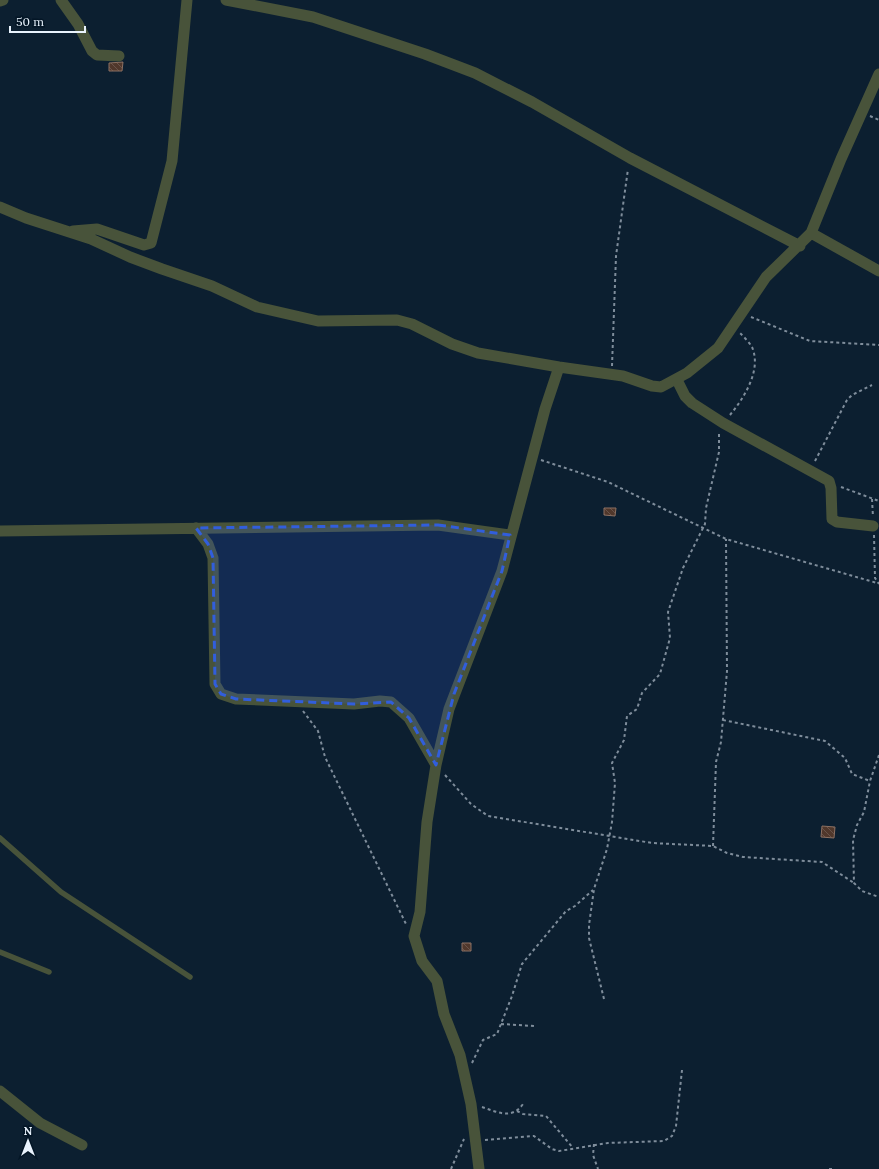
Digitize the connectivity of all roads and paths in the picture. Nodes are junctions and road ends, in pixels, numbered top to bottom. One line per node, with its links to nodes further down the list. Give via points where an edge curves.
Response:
1 (61, 0): 4 (street, via 78,24 92,51 97,55)
2 (187, 0): 8 (street, via 172,161 151,243 144,245 96,229)
3 (226, 0): 6 (street, via 313,17 468,70 513,92)
4 (119, 56)
5 (879, 74): 9 (street)
6 (630, 158): 10 (street); 16 (path, via 616,256)
7 (0, 206): 8 (street, via 26,218)
8 (70, 231): 15 (street, via 130,257 212,286 257,307 318,321 397,320 412,324 470,351)
9 (811, 233): 10 (street); 11 (street)
10 (800, 246): 12 (street, via 770,272)
11 (879, 271)
12 (741, 312): 13 (street); 14 (path, via 810,341)
13 (734, 326): 17 (street, via 718,348); 19 (path, via 751,347 755,364 746,392)
14 (879, 345)
15 (559, 367): 16 (street); 20 (street)
16 (612, 374): 17 (street, via 658,387)
17 (677, 380): 19 (street, via 687,398)
18 (872, 385): 21 (path, via 858,391 847,400)
19 (721, 422): 21 (street); 26 (path, via 719,452)
20 (532, 457): 26 (path, via 608,482); 29 (street)
21 (810, 469): 22 (street)
22 (829, 481): 23 (path); 25 (street, via 832,519 836,522)
23 (872, 500): 24 (path); 25 (path)
24 (879, 501)
25 (874, 526): 31 (path, via 875,578)
26 (704, 527): 30 (path); 37 (path, via 683,568 668,612 670,638 660,674 642,693 637,709 627,716 624,740 612,763 615,783 612,822)
27 (196, 528): 28 (street); 29 (street, via 438,525); 32 (street, via 208,544 213,558 216,688 227,697 236,699)
28 (0, 531)
29 (510, 535): 35 (street, via 502,571 449,709)
30 (726, 539): 31 (path); 33 (path, via 727,671)
31 (878, 583)
32 (294, 702): 35 (street, via 391,702 409,718); 43 (path, via 318,731 325,757)
33 (723, 720): 36 (path, via 826,741 845,758 852,774); 39 (path, via 716,762)
34 (879, 755): 36 (path)
35 (436, 765): 37 (path, via 471,804 488,816); 43 (street)
36 (870, 781): 40 (path, via 864,812 853,840)
37 (608, 837): 39 (path, via 652,843); 41 (path, via 607,849)
38 (0, 838): 46 (lane, via 61,892)
39 (713, 846): 40 (path, via 743,857 822,862)
40 (854, 883): 42 (path, via 862,891)
41 (594, 889): 47 (path, via 589,938); 48 (path, via 566,911 522,964)
42 (879, 896)
43 (414, 942): 51 (street, via 422,961 438,981 444,1014 460,1055)
44 (0, 952): 45 (lane)
45 (50, 972)
46 (190, 978)
47 (604, 999)
48 (501, 1024): 49 (path); 51 (path, via 497,1034 483,1040)
49 (534, 1026)
50 (682, 1070): 58 (path, via 676,1126 668,1139 658,1142)
51 (465, 1078): 53 (street)
52 (0, 1091): 59 (street, via 40,1123)
53 (471, 1104): 55 (path, via 505,1114); 56 (street)
54 (523, 1104): 55 (path)
55 (517, 1111): 60 (path, via 546,1116)
56 (473, 1126): 57 (street); 61 (path)
57 (474, 1138): 60 (path, via 495,1141 534,1136 552,1149 559,1151); 62 (street)
58 (594, 1144): 60 (path); 63 (path, via 593,1155)
59 (82, 1145)
60 (573, 1148)
61 (451, 1169)
62 (479, 1169)
63 (598, 1169)

